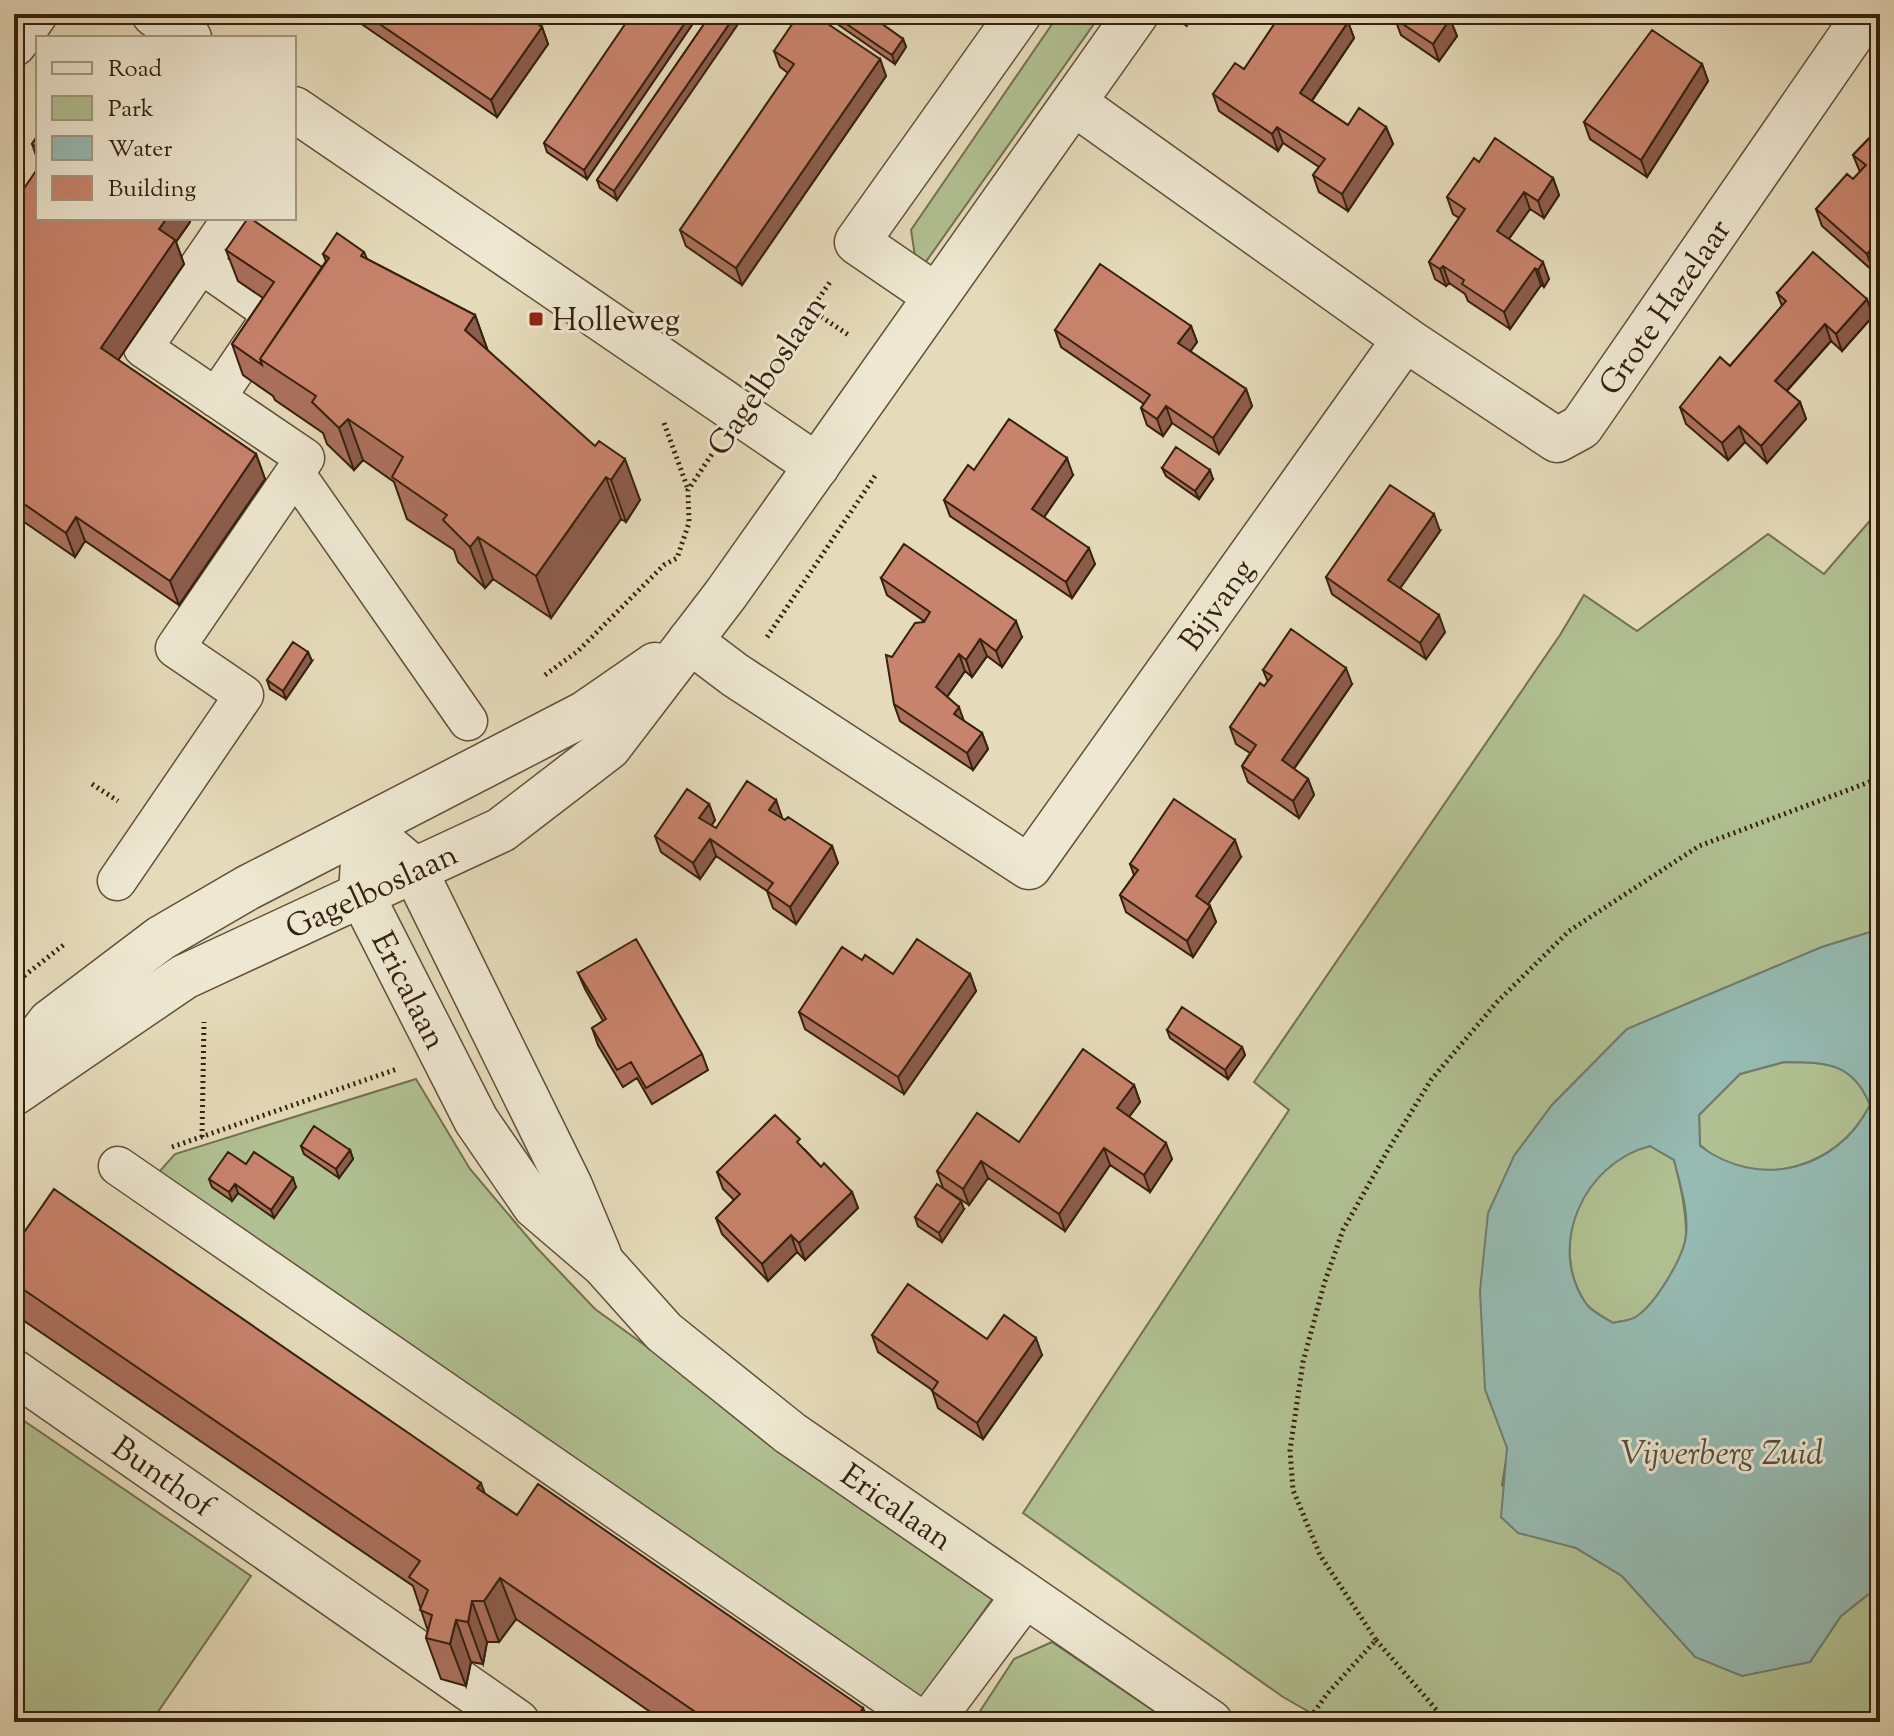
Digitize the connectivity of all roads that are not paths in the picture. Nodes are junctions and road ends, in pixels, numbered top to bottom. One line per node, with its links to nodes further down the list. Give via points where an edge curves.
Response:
1 (35, 14): 7 (street)
2 (154, 14): 6 (street)
3 (1019, 14): 12 (street, via 857,242)
4 (1136, 14): 8 (street, Gagelboslaan)
5 (1866, 14): 13 (street, Grote Hazelaar, via 1581,427 1557,440)
6 (186, 36)
7 (14, 44)
8 (1074, 103): 12 (street, Gagelboslaan); 13 (street)
9 (297, 118): 15 (street)
10 (231, 220): 11 (street)
11 (201, 264): 14 (street, via 273,314); 14 (street, via 143,348)
12 (936, 296): 15 (street, Gagelboslaan)
13 (1405, 339): 17 (street, Bijvang, via 1029,867)
14 (216, 398): 16 (street, via 305,458)
15 (817, 466): 17 (street, Gagelboslaan)
16 (295, 473): 18 (street); 21 (street, via 175,648 244,695)
17 (690, 641): 19 (street, Gagelboslaan, via 584,714); 20 (street, Gagelboslaan, via 609,747 501,830)
18 (468, 721)
19 (365, 828): 20 (street, Ericalaan); 22 (street, Ericalaan); 23 (street, Gagelboslaan, via 161,938 50,1022)
20 (414, 869): 22 (street, Gagelboslaan); 26 (street, Ericalaan)
21 (117, 881)
22 (361, 894): 24 (street, Gagelboslaan, via 184,977); 26 (street, Ericalaan, via 476,1120 535,1206)
23 (14, 1069)
24 (14, 1093)
25 (118, 1166): 30 (street)
26 (604, 1265): 28 (street, Ericalaan, via 664,1332 790,1433)
27 (14, 1372): 29 (street, Bunthof)
28 (1024, 1596): 30 (street); 31 (street, Ericalaan)
29 (517, 1722)
30 (927, 1722)
31 (1210, 1722)

